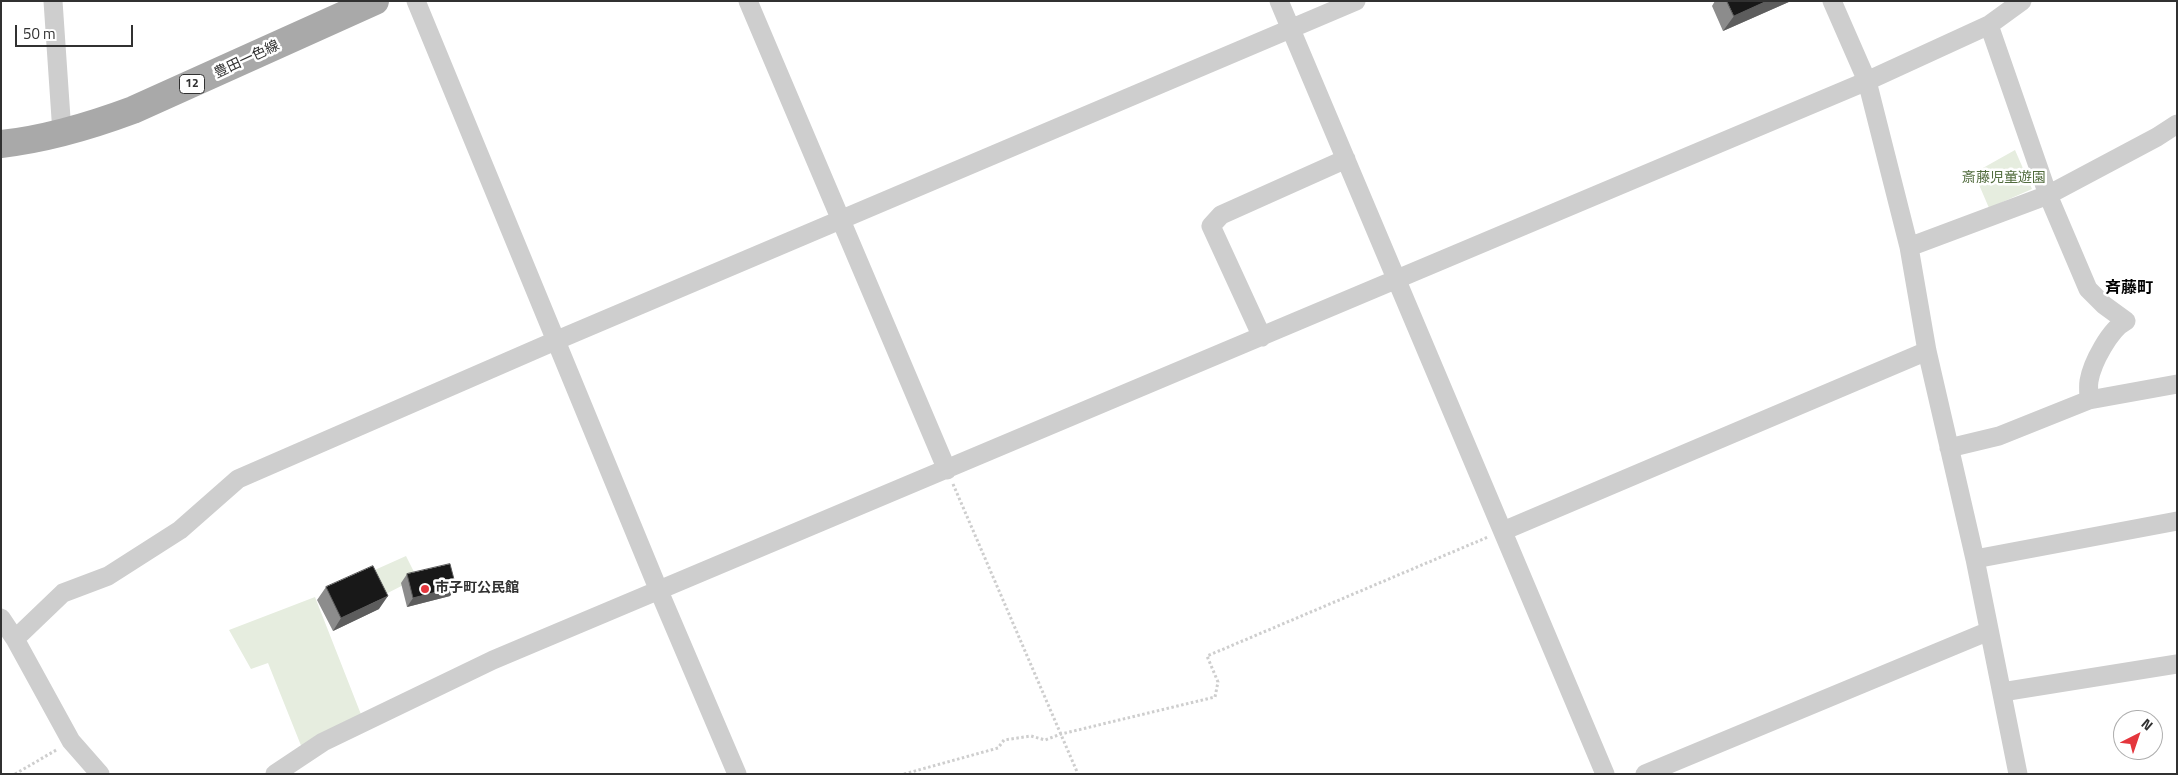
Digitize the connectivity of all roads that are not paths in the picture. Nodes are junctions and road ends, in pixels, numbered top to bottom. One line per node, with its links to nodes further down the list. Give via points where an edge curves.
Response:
1 (53, 1): 14 (street)
2 (375, 1): 9 (main road, 豊田一色線 / 12)
3 (416, 1): 22 (street)
4 (748, 1): 18 (street)
5 (1280, 1): 11 (street)
6 (1356, 1): 11 (street)
7 (1832, 1): 12 (street)
8 (2022, 1): 10 (street)
9 (339, 9): 14 (main road, 豊田一色線 / 12, via 133,110 101,123)
10 (1989, 25): 12 (street); 17 (street)
11 (1291, 28): 16 (street); 18 (street)
12 (1867, 81): 19 (street); 20 (street)
13 (2177, 124): 17 (street)
14 (62, 133): 15 (main road, 豊田一色線 / 12)
15 (1, 144)
16 (1346, 159): 20 (street); 21 (street, via 1221,215 1211,226)
17 (2048, 195): 19 (street); 25 (street, via 2088,289 2126,321 2114,330 2096,359 2089,380)
18 (842, 220): 22 (street); 27 (street)
19 (1908, 247): 23 (street)
20 (1397, 280): 21 (street); 29 (street)
21 (1262, 337): 27 (street)
22 (555, 341): 31 (street); 34 (street, via 238,479 180,530 108,576 63,593)
23 (1927, 351): 26 (street); 29 (street)
24 (2177, 384): 25 (street)
25 (2089, 400): 26 (street, via 1999,436)
26 (1949, 448): 30 (street)
27 (947, 470): 31 (street)
28 (2177, 521): 30 (street)
29 (1503, 531): 40 (street)
30 (1975, 559): 33 (street)
31 (659, 591): 38 (street, via 493,660 324,742); 39 (street)
32 (1, 618): 34 (street)
33 (1990, 631): 36 (street); 41 (street)
34 (15, 639): 37 (street, via 71,741)
35 (2177, 664): 36 (street)
36 (2002, 692): 42 (street)
37 (100, 774)
38 (274, 774)
39 (737, 774)
40 (1605, 774)
41 (1645, 774)
42 (2018, 774)

